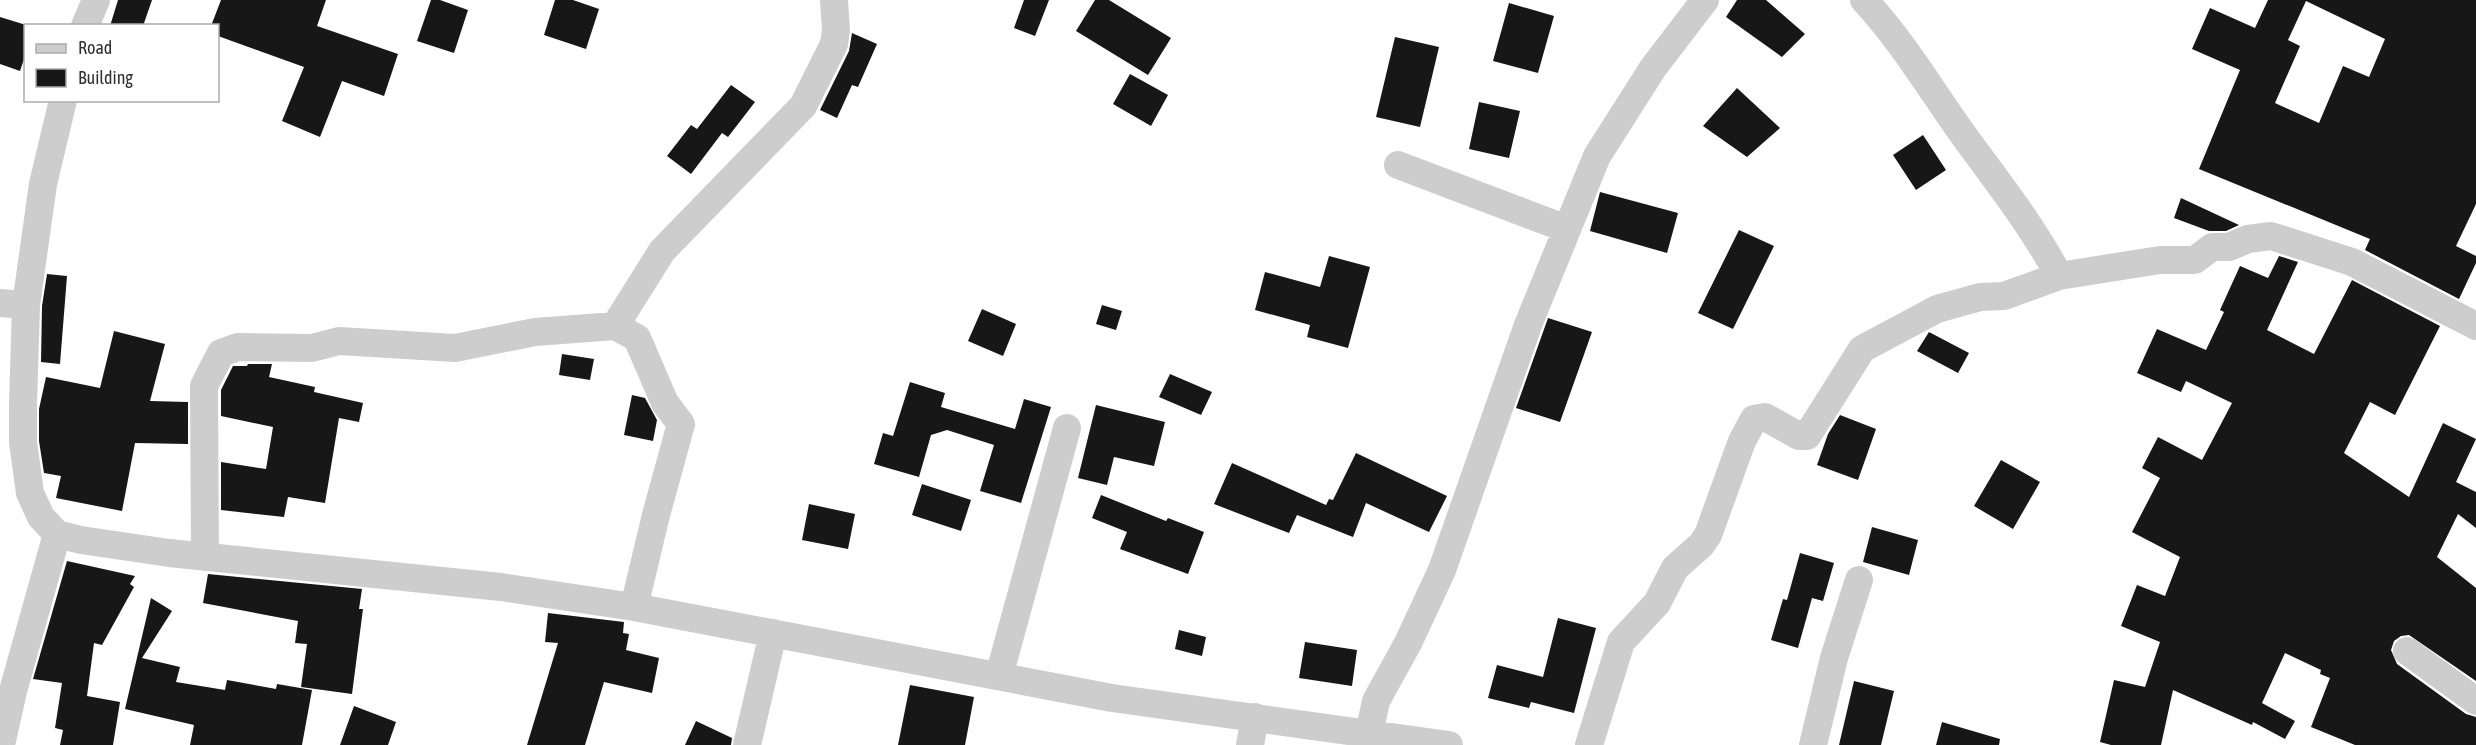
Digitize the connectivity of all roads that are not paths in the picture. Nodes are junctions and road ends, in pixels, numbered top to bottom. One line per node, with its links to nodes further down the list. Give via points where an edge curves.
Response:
1 (96, 0): 5 (street)
2 (834, 0): 11 (street, via 834,44 803,106 662,251)
3 (1705, 0): 8 (street, via 1605,140)
4 (1864, 0): 9 (street, via 1918,66)
5 (86, 24)
6 (63, 102): 10 (street)
7 (1398, 165): 8 (street)
8 (1567, 229): 23 (street, via 1528,325 1442,570 1376,701)
9 (2060, 276): 12 (street, via 2160,260 2195,260 2212,247 2229,247 2271,236 2352,262); 28 (street, via 2004,296 1980,297 1937,309 1866,346 1807,436 1799,436 1765,417 1754,419 1742,441 1708,535 1675,568 1657,603 1621,642)
10 (13, 304): 14 (street, via 30,493 41,517)
11 (615, 326): 15 (street, via 535,332 455,348 339,341 312,348 238,347 221,353 204,386); 17 (street, via 637,338 665,403 681,424)
12 (2476, 326)
13 (1067, 428): 20 (street)
14 (57, 534): 15 (street); 24 (street)
15 (205, 557): 17 (street, via 501,587)
16 (1859, 580): 29 (street, via 1834,658)
17 (634, 607): 18 (street)
18 (772, 633): 20 (street); 25 (street)
19 (2407, 651): 21 (street)
20 (999, 676): 22 (street, via 1112,698)
21 (2476, 701)
22 (1255, 717): 23 (street); 26 (street)
23 (1369, 734): 27 (street)
24 (1, 745)
25 (747, 745)
26 (1250, 745)
27 (1449, 745)
28 (1589, 745)
29 (1813, 745)

